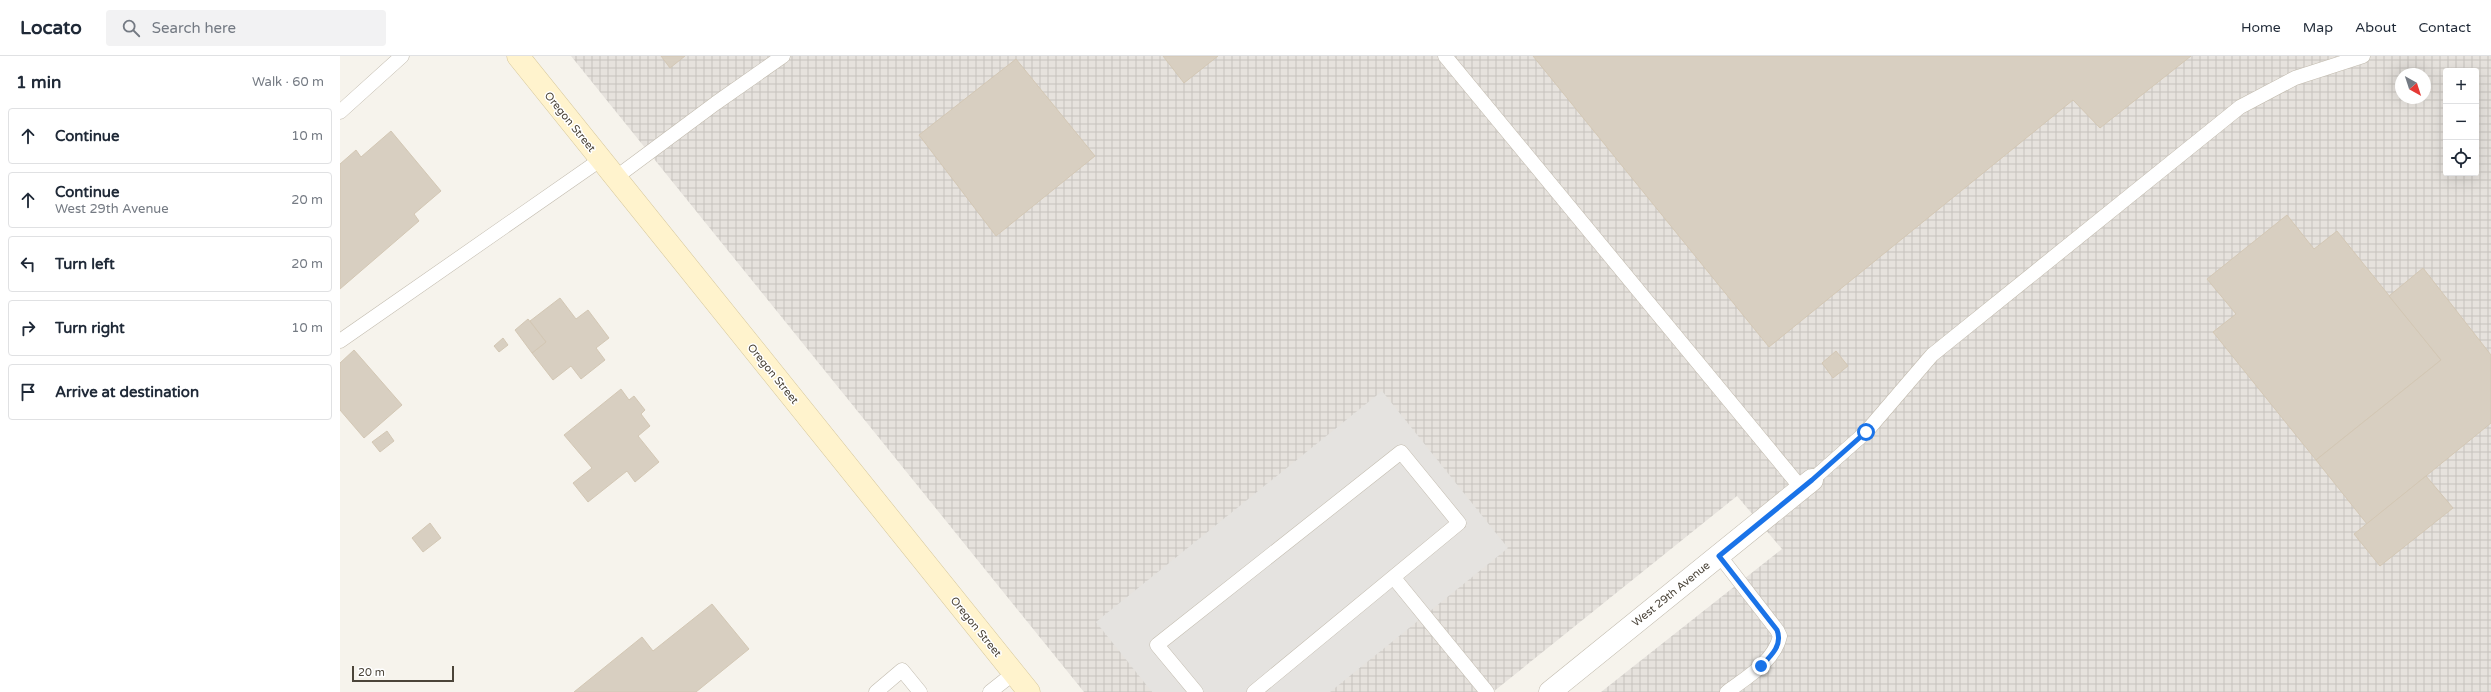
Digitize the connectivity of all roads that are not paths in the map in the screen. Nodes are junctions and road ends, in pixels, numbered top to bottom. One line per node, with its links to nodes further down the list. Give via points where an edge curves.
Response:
1 (402, 56): 6 (lane)
2 (518, 56): 7 (street, Oregon Street)
3 (783, 56): 8 (lane)
4 (1445, 56): 10 (lane)
5 (2363, 56): 10 (lane, via 2295,78 2240,106 1932,355 1866,432)
6 (340, 112)
7 (600, 160): 8 (street, Oregon Street); 9 (lane)
8 (615, 178): 13 (street, Oregon Street)
9 (340, 341)
10 (1807, 485): 11 (street, West 29th Avenue)
11 (1719, 556): 21 (street, West 29th Avenue); 22 (lane, via 1780,636 1774,653)
12 (1394, 578): 18 (lane, via 1459,523 1401,452 1157,645); 19 (lane); 20 (lane)
13 (1014, 673): 16 (lane); 17 (street, Oregon Street)
14 (876, 692): 15 (lane, via 902,670)
15 (920, 692)
16 (990, 692)
17 (1029, 692)
18 (1196, 692)
19 (1254, 692)
20 (1487, 692)
21 (1550, 692)
22 (1727, 692)

